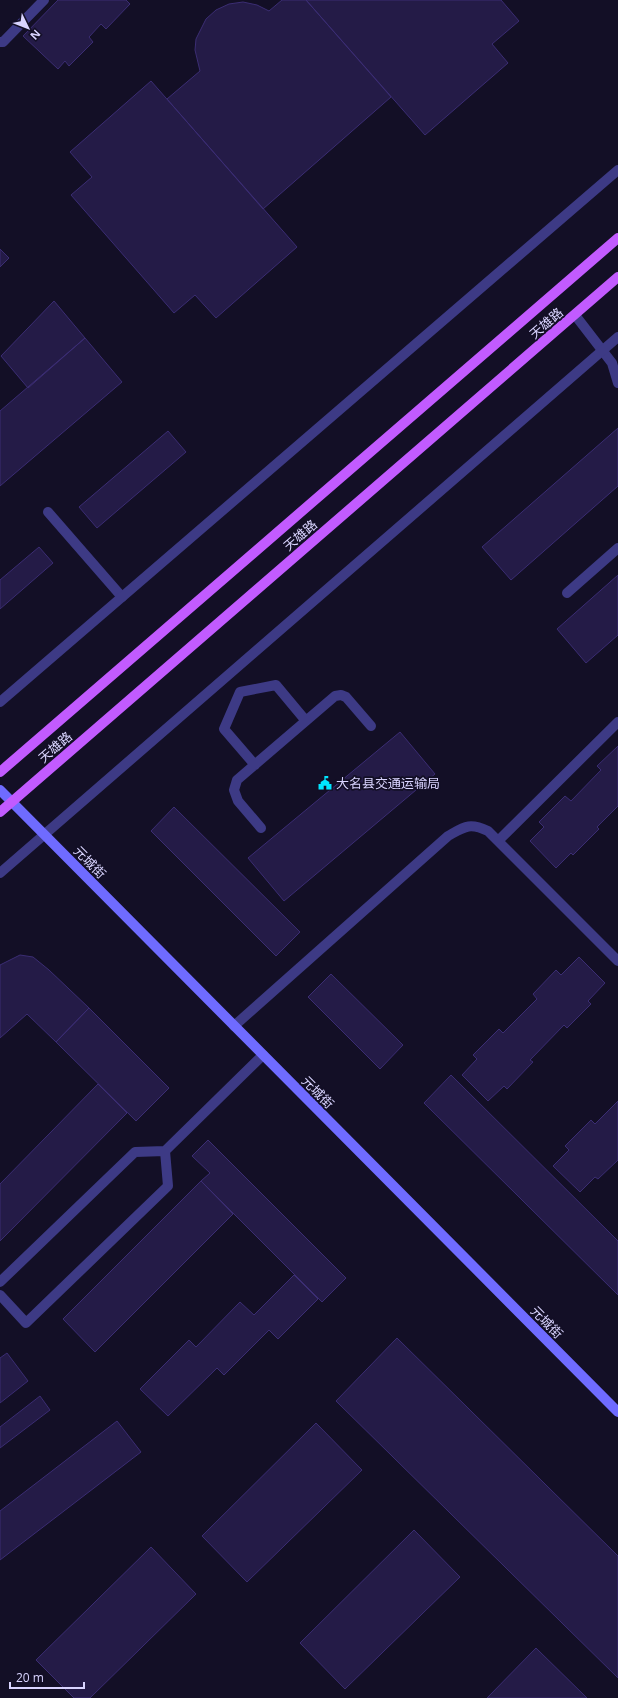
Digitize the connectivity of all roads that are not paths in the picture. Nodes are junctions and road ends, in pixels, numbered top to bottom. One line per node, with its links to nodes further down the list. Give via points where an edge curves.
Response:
1 (44, 0): 2 (street, via 3,42)
2 (0, 42)
3 (618, 170): 13 (street)
4 (618, 238): 19 (main road, 天雄路)
5 (618, 278): 6 (main road, 天雄路)
6 (575, 315): 8 (street); 21 (main road, 天雄路)
7 (618, 337): 8 (street)
8 (602, 351): 9 (street, via 612,364); 24 (street)
9 (618, 383)
10 (48, 512): 13 (street)
11 (618, 548): 12 (street)
12 (567, 593)
13 (122, 596): 14 (street)
14 (0, 702)
15 (306, 721): 17 (street, via 335,696 341,695 346,697); 18 (street); 18 (street, via 276,686 240,692 224,728)
16 (618, 722): 25 (street)
17 (371, 726)
18 (255, 765): 23 (street, via 237,780 234,790 238,801)
19 (0, 772)
20 (0, 790): 21 (street, 元城街)
21 (12, 802): 22 (main road, 天雄路); 24 (street, 元城街)
22 (0, 812)
23 (261, 828)
24 (44, 834): 26 (street); 28 (street, 元城街)
25 (498, 841): 27 (street); 28 (street, via 488,831 477,826 466,826 448,836)
26 (0, 873)
27 (618, 961)
28 (234, 1026): 29 (street, 元城街)
29 (264, 1056): 30 (street); 33 (street, 元城街)
30 (165, 1151): 31 (street, via 135,1152); 32 (street, via 168,1186 26,1322)
31 (0, 1282)
32 (0, 1295)
33 (618, 1412)

